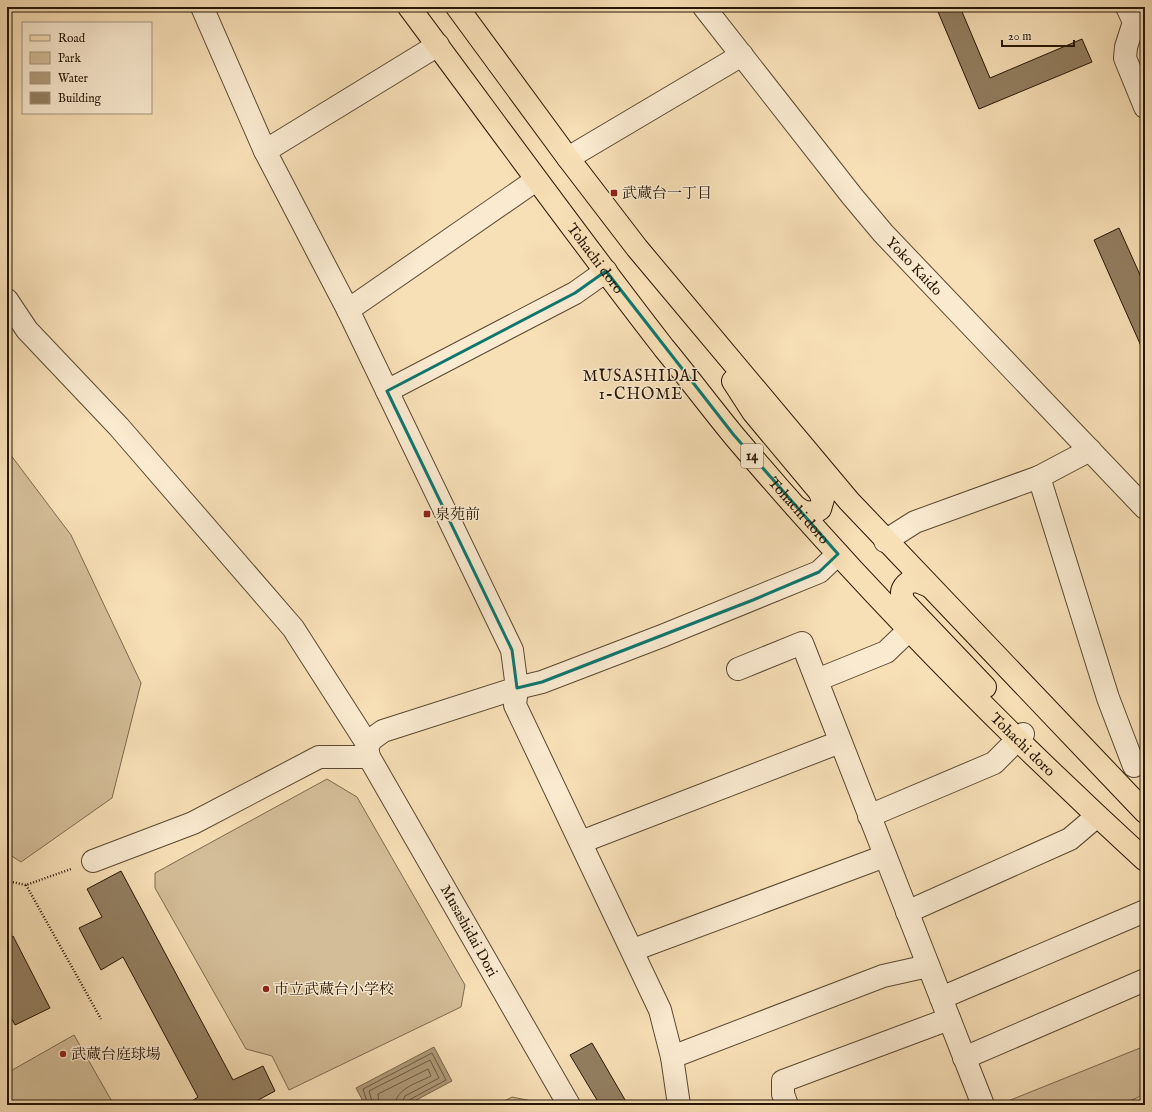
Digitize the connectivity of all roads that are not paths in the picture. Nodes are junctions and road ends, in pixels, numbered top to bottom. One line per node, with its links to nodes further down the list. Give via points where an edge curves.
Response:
1 (202, 7): 9 (street)
2 (409, 7): 6 (main road, Tohachi doro / 14)
3 (457, 7): 10 (main road)
4 (704, 7): 7 (street, Yoko Kaido)
5 (1135, 16): 8 (street, via 1125,58)
6 (438, 45): 9 (street); 11 (main road, Tohachi doro / 14)
7 (742, 55): 10 (street); 17 (street, Yoko Kaido, via 883,234)
8 (1145, 107)
9 (265, 151): 15 (street)
10 (568, 158): 14 (main road, via 636,248)
11 (536, 180): 12 (main road, Tohachi doro / 14); 15 (street)
12 (606, 271): 16 (street, via 575,293); 19 (main road, Tohachi doro / 14, via 733,434)
13 (7, 300): 30 (street, Musashidai Dori, via 27,330 119,427 293,628)
14 (687, 308): 19 (main road, via 753,412 819,491 823,500 820,509 812,513); 21 (main road, via 848,501)
15 (348, 310): 16 (street)
16 (387, 391): 27 (street, via 512,650)
17 (1090, 450): 18 (street); 20 (street, Yoko Kaido)
18 (1039, 477): 21 (street, via 915,522); 31 (street, via 1108,698)
19 (796, 507): 22 (main road, Tohachi doro / 14)
20 (1145, 508)
21 (886, 541): 23 (main road)
22 (838, 554): 24 (main road, Tohachi doro / 14); 27 (street, via 819,572 753,600 542,682)
23 (929, 586): 28 (main road, via 917,581 909,582 902,590 901,596 977,677); 32 (main road)
24 (909, 630): 26 (street, via 886,652); 28 (main road, Tohachi doro / 14)
25 (738, 669): 26 (street, via 802,643)
26 (817, 680): 29 (street)
27 (517, 688): 30 (street, via 383,731 372,739); 36 (street, via 515,705)
28 (1020, 737): 34 (street, via 994,763); 35 (main road, Tohachi doro / 14, via 1046,768)
29 (840, 742): 34 (street); 36 (street)
30 (369, 751): 39 (street, via 319,757 193,823); 49 (street, Musashidai Dori)
31 (1140, 762): 32 (street)
32 (1117, 784): 33 (main road)
33 (1145, 812)
34 (870, 816): 37 (street)
35 (1097, 816): 38 (main road, Tohachi doro / 14); 41 (street, via 1070,839)
36 (581, 842): 42 (street)
37 (885, 856): 41 (street); 42 (street)
38 (1145, 860)
39 (93, 861)
40 (1145, 911): 45 (street)
41 (907, 912): 43 (street)
42 (633, 950): 47 (street, via 660,1010)
43 (928, 966): 45 (street); 47 (street, via 883,976)
44 (1145, 980): 48 (street)
45 (941, 998): 46 (street)
46 (949, 1019): 48 (street); 51 (street, via 784,1081 783,1094)
47 (672, 1057): 50 (street)
48 (964, 1058): 52 (street)
49 (569, 1105)
50 (679, 1105)
51 (787, 1105)
52 (983, 1105)

